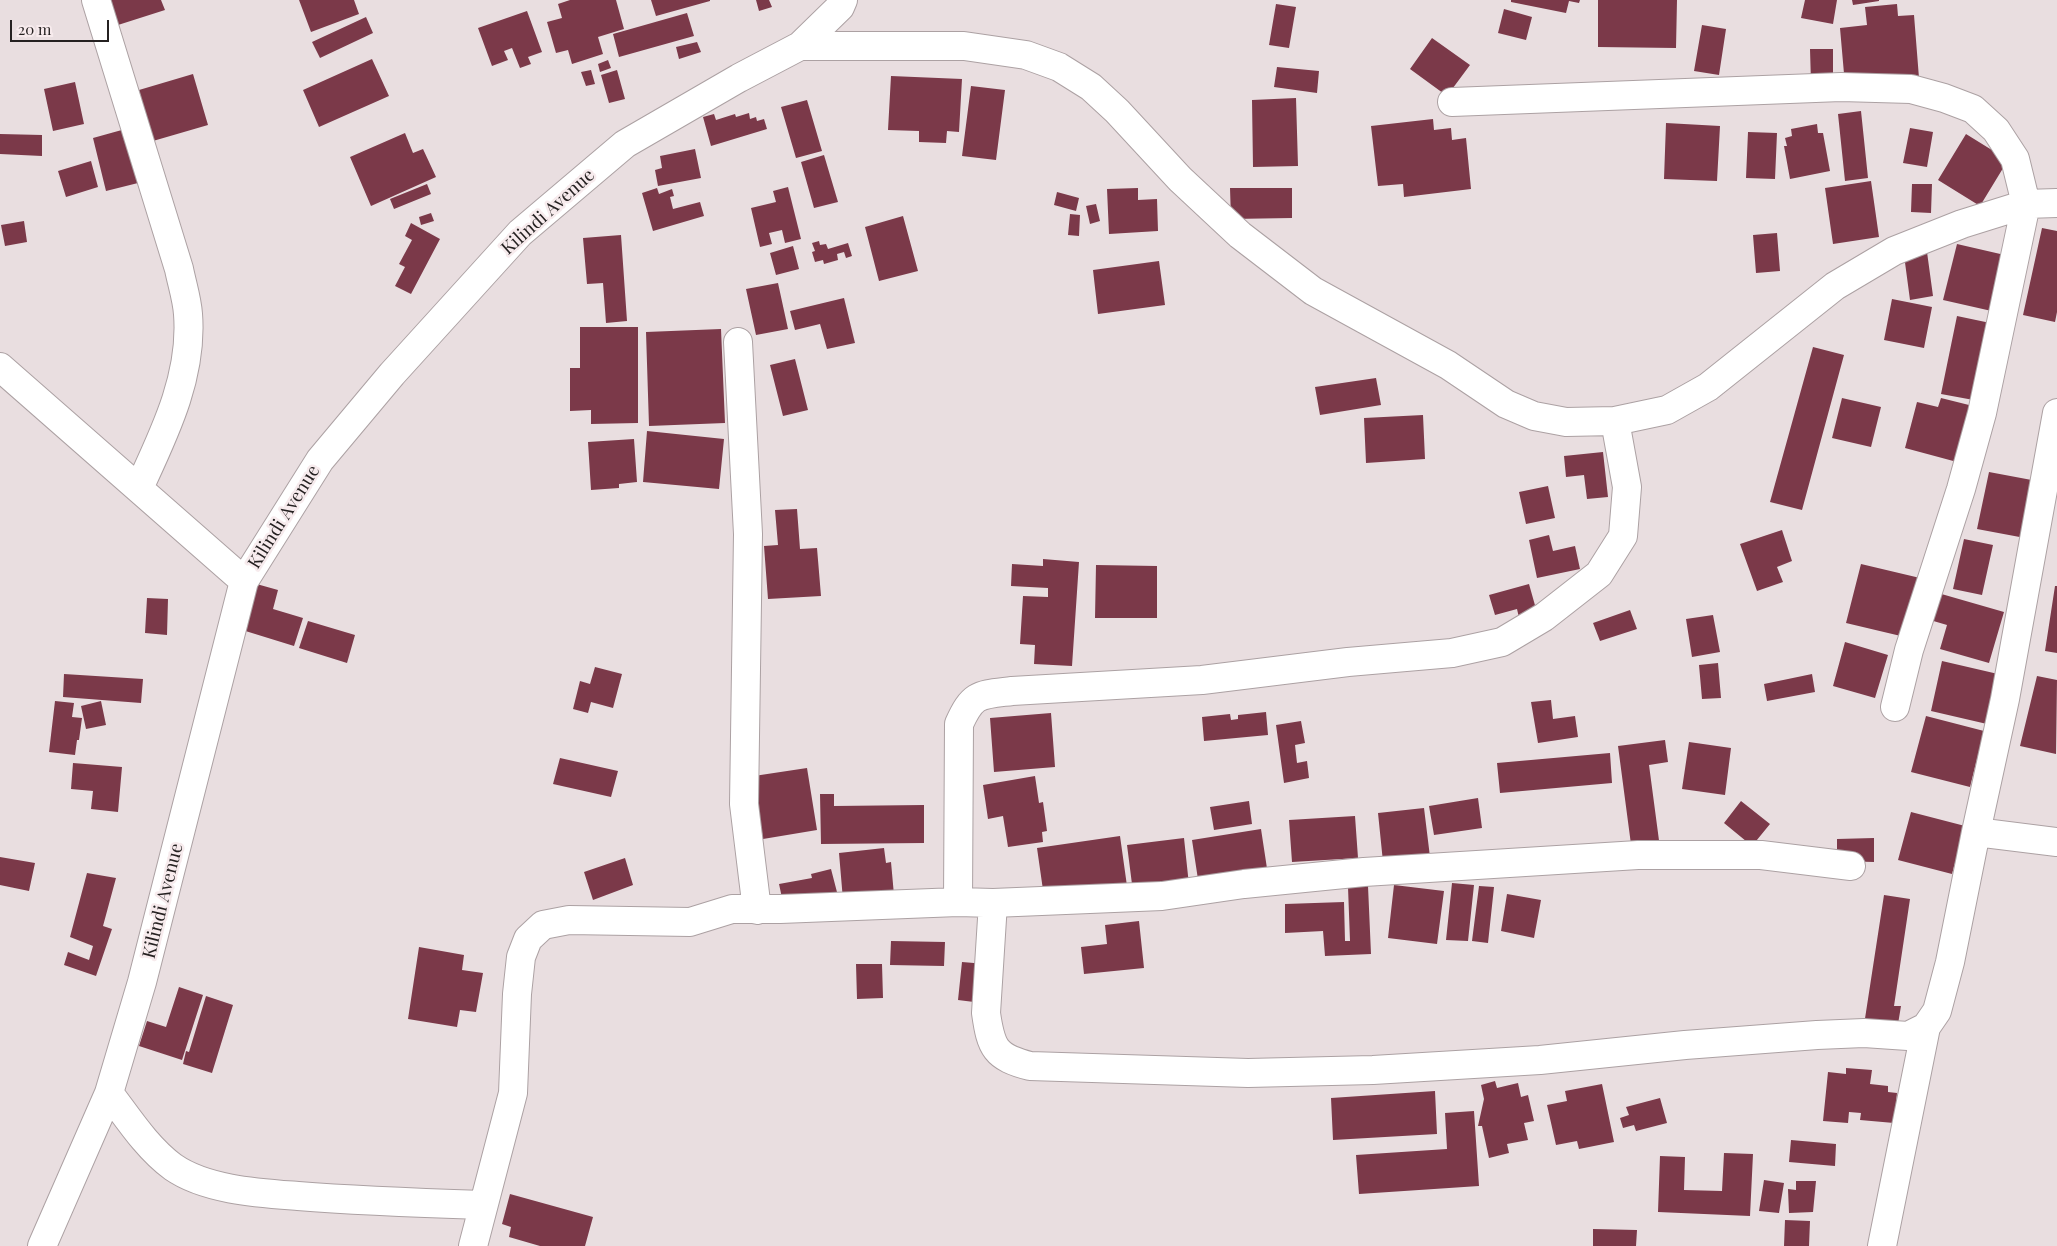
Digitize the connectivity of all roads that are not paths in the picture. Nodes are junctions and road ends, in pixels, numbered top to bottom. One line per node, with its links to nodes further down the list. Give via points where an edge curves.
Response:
1 (96, 0): 11 (street, via 179,269 188,314 188,352 178,396)
2 (843, 0): 3 (street, Kilindi Avenue, via 840,7)
3 (800, 46): 10 (street, via 964,46 1026,55 1059,67 1091,87 1117,111 1180,179 1240,235 1313,291 1448,366 1513,407 1534,416 1566,422); 12 (street, Kilindi Avenue, via 624,144 520,233 392,374 320,460)
4 (1452, 102): 6 (street, via 1841,87 1911,89 1973,109 1996,130 2015,159)
5 (2057, 202): 6 (street)
6 (2026, 204): 10 (street, via 1962,224 1894,251 1835,286 1708,387 1667,410); 13 (street, via 1982,413 1908,650)
7 (738, 342): 19 (street, via 748,534 744,804)
8 (0, 367): 11 (street)
9 (2057, 413): 14 (street, via 2014,654)
10 (1615, 421): 17 (street, via 1627,488 1623,536 1598,574 1544,617 1502,642 1452,653 1202,680 984,694 968,703 959,724)
11 (139, 488): 12 (street)
12 (244, 581): 21 (street, Kilindi Avenue, via 142,982)
13 (1895, 706)
14 (1976, 832): 15 (street); 20 (street, via 1950,962 1937,1011)
15 (2057, 842)
16 (1851, 866): 18 (street, via 1761,855 1638,855 1364,872 1162,896)
17 (958, 902): 18 (street); 19 (street)
18 (993, 904): 20 (street, via 986,1014 988,1029 994,1046 1009,1060 1030,1066 1248,1072 1373,1070 1540,1060 1817,1035 1864,1033 1908,1036)
19 (757, 910): 22 (street, via 732,909 690,922 569,920 543,925 528,938 521,957 517,994 512,1093)
20 (1926, 1027): 25 (street)
21 (109, 1093): 22 (street, via 142,1136 174,1167 204,1182 253,1192 348,1200); 23 (street, Kilindi Avenue)
22 (483, 1205): 24 (street)
23 (42, 1246)
24 (473, 1246)
25 (1882, 1246)

